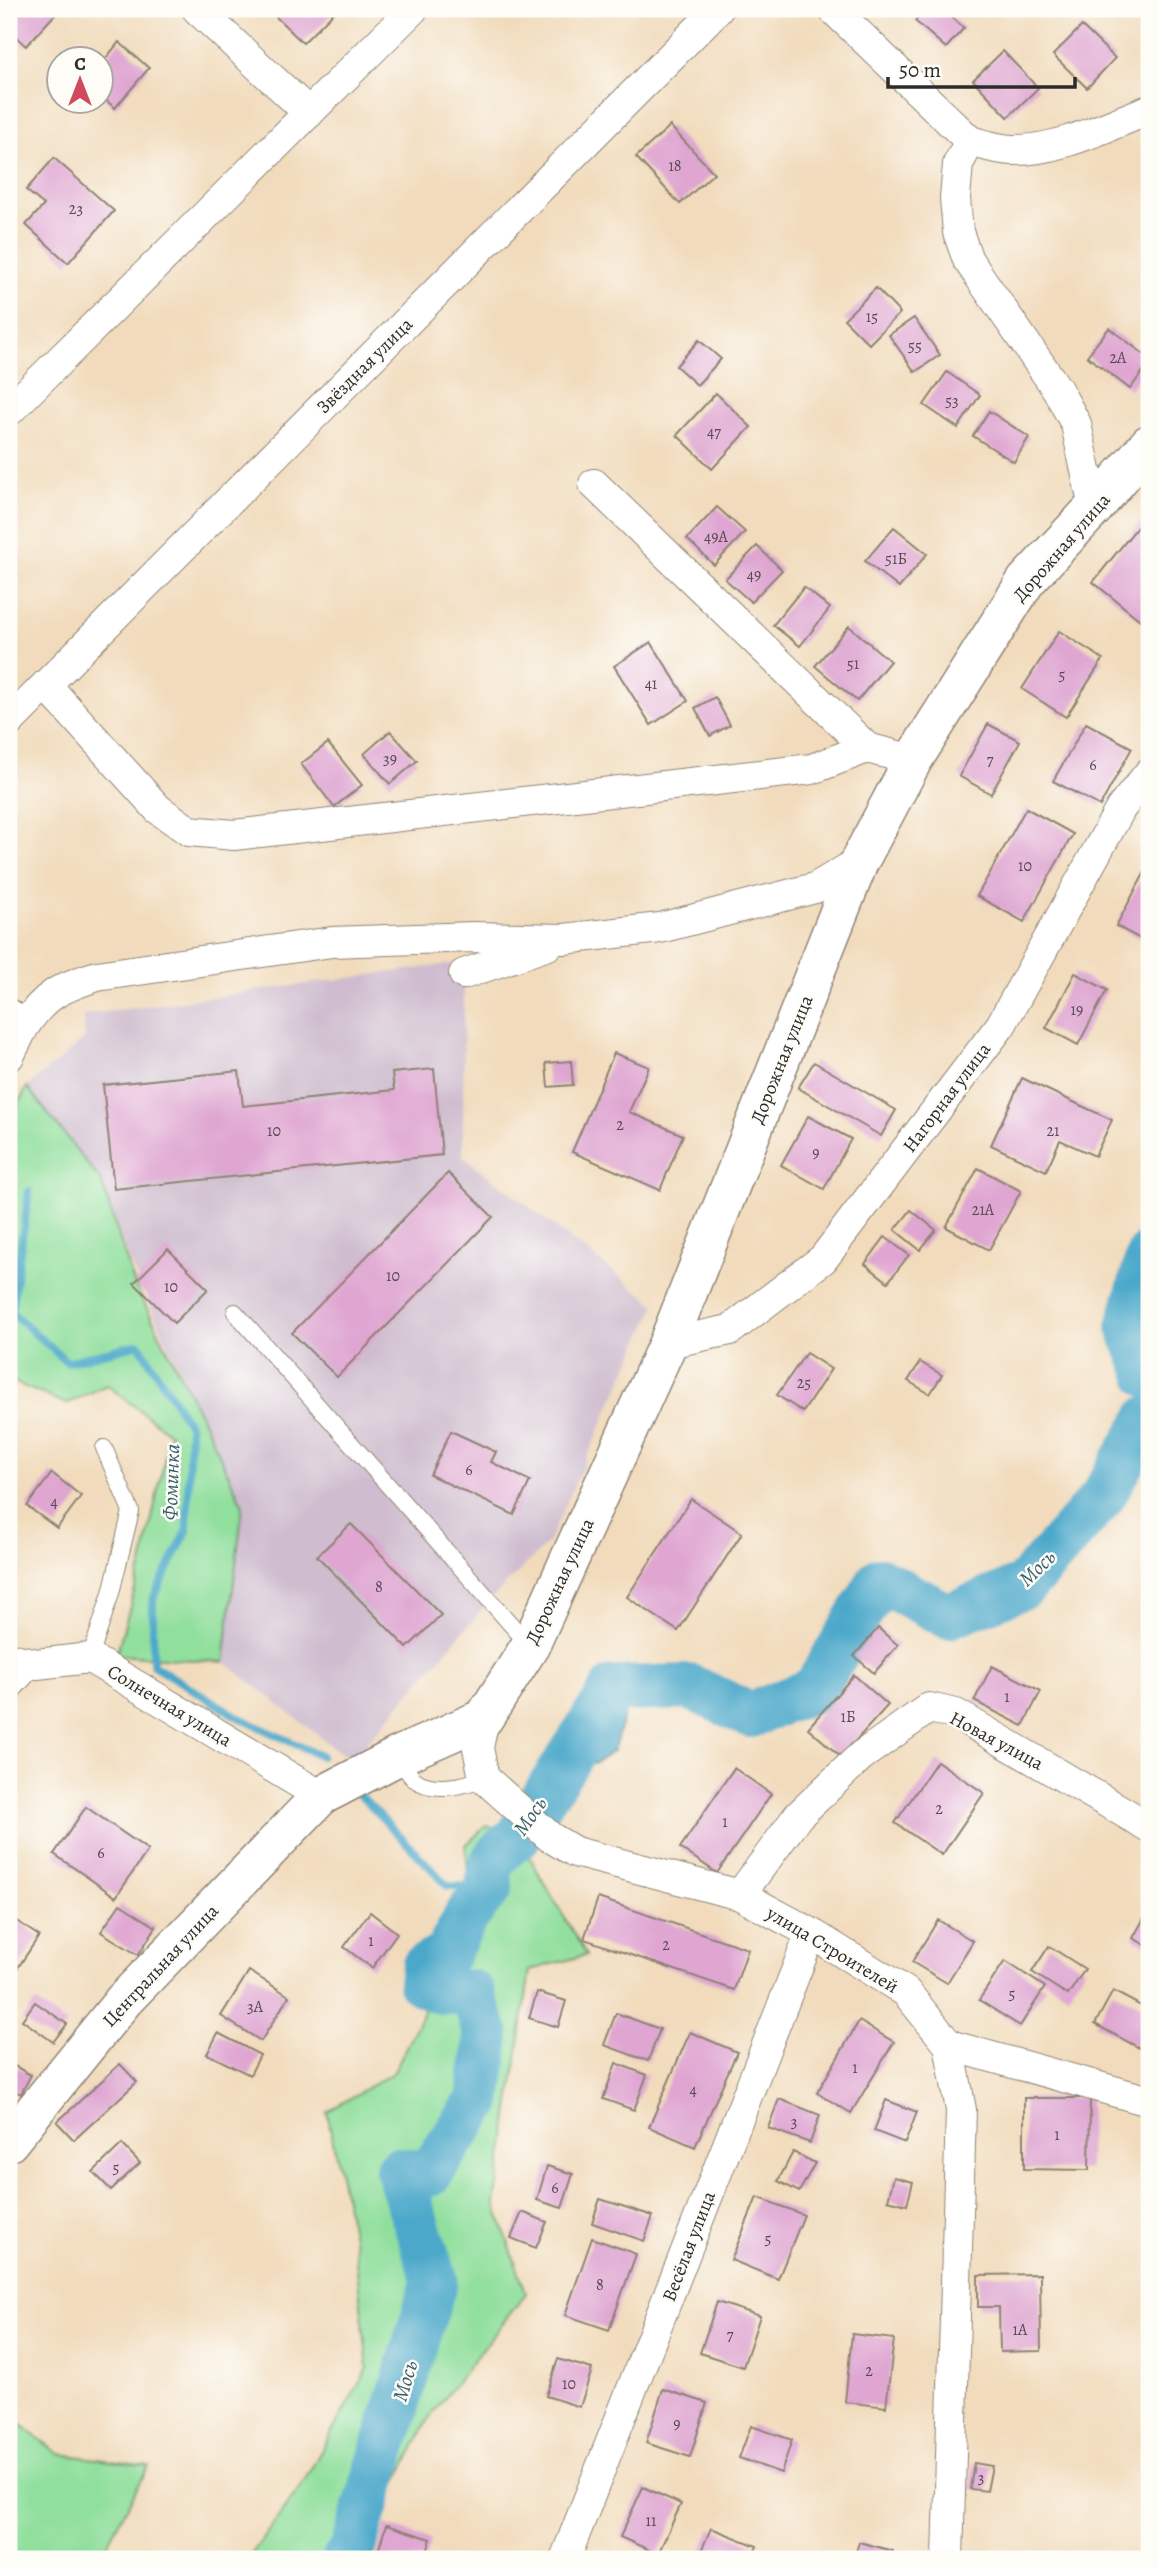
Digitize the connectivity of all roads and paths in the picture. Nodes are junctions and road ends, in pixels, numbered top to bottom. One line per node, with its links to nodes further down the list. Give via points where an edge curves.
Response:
1 (197, 9): 6 (street)
2 (413, 9): 6 (street)
3 (718, 9): 12 (street, Звёздная улица)
4 (833, 9): 7 (street)
5 (1149, 110): 7 (street, via 1039,148 990,148)
6 (309, 113): 8 (street)
7 (970, 141): 11 (street, via 958,164 958,232 968,260 1076,424)
8 (9, 411)
9 (1149, 444): 11 (street, Дорожная улица)
10 (594, 484): 14 (street)
11 (1094, 508): 15 (street, Дорожная улица, via 1026,581)
12 (46, 685): 13 (street, Звёздная улица); 14 (street, via 158,808 189,831 234,835 812,769)
13 (9, 722)
14 (867, 748): 15 (street)
15 (913, 760): 17 (street, Дорожная улица)
16 (1149, 773): 23 (street, Нагорная улица, via 1121,808 1001,1026 823,1259 730,1330)
17 (859, 862): 18 (street, via 815,888 660,928); 23 (street, Дорожная улица)
18 (565, 939): 19 (street); 20 (street, via 332,942 97,976 63,988)
19 (464, 974)
20 (16, 1021): 21 (street)
21 (9, 1056)
22 (235, 1312): 25 (lane)
23 (668, 1343): 25 (street, Дорожная улица)
24 (104, 1448): 26 (lane, via 131,1511)
25 (530, 1646): 29 (street, Дорожная улица)
26 (90, 1658): 27 (street, Солнечная улица); 32 (street, Солнечная улица)
27 (23, 1661): 28 (lane)
28 (9, 1695)
29 (484, 1718): 30 (street, Центральная улица); 31 (street, via 478,1748)
30 (398, 1756): 31 (lane, via 414,1779 439,1788); 32 (street, Центральная улица)
31 (484, 1778): 34 (street, улица Строителей, via 550,1837 575,1852)
32 (321, 1796): 38 (street, Центральная улица, via 124,2000)
33 (1149, 1827): 34 (street, Новая улица, via 956,1714 929,1708 861,1756 798,1816)
34 (740, 1895): 35 (street, улица Строителей)
35 (811, 1933): 36 (street, улица Строителей, via 906,1992); 39 (street, Весёлая улица)
36 (949, 2045): 37 (street); 40 (street, улица Строителей, via 961,2110)
37 (1149, 2101)
38 (9, 2142)
39 (565, 2559)
40 (948, 2559)

